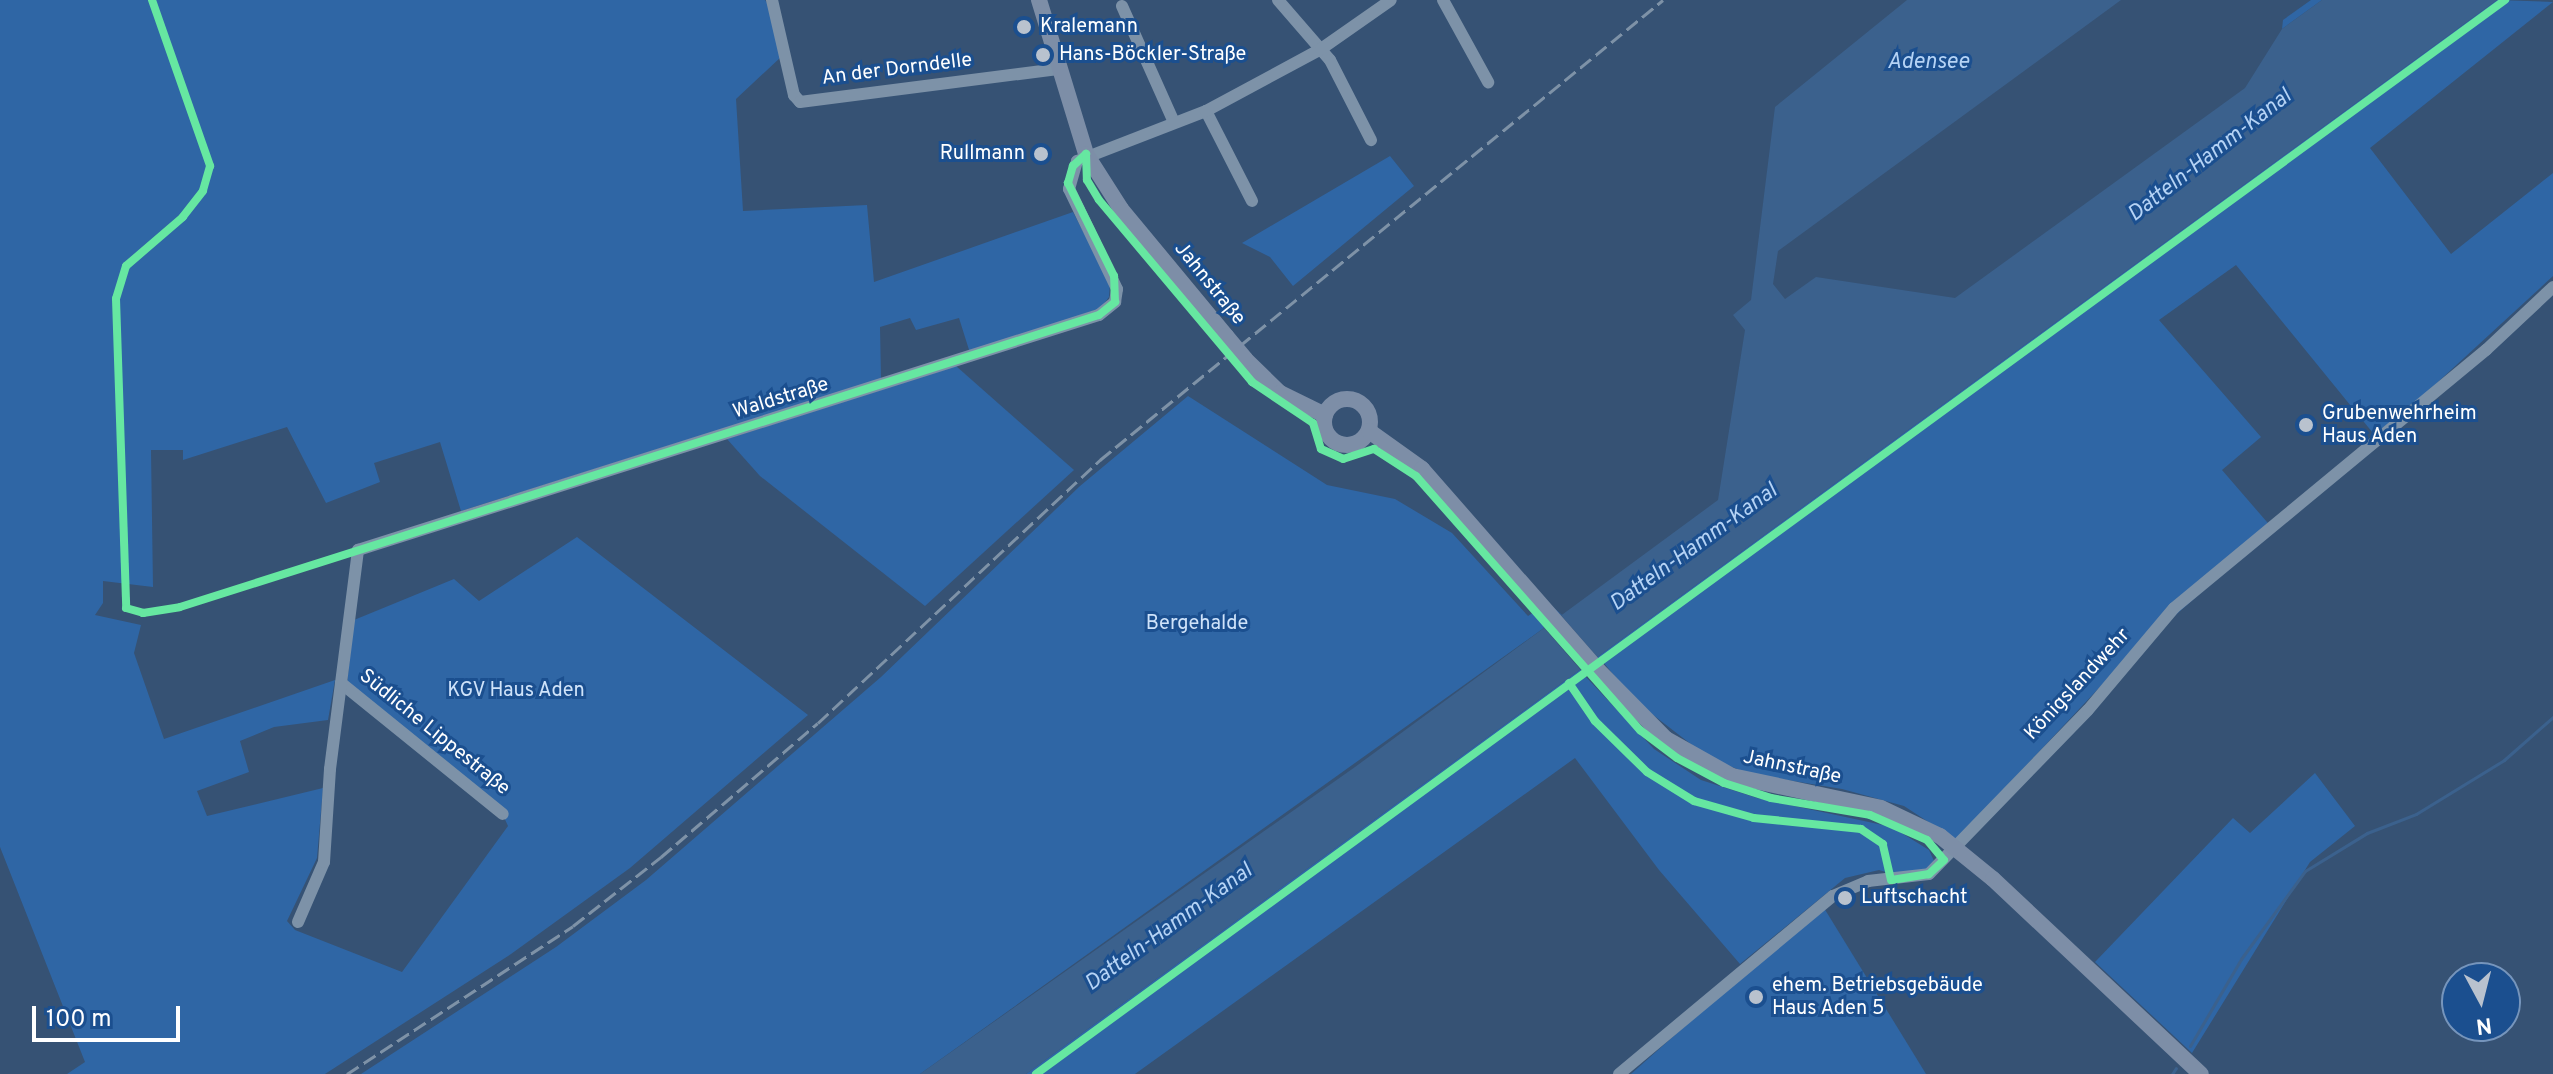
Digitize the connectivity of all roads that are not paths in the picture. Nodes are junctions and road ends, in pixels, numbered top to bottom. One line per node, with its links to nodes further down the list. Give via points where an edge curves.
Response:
1 (772, 0): 8 (street, An der Dorndelle, via 800,102)
2 (1039, 0): 8 (main road, Jahnstraße)
3 (1278, 0): 7 (street)
4 (1391, 0): 7 (street)
5 (1443, 0): 9 (street)
6 (1122, 6): 11 (street)
7 (1321, 49): 10 (street); 12 (street)
8 (1058, 69): 13 (main road, Jahnstraße)
9 (1488, 82)
10 (1206, 111): 11 (street); 14 (street)
11 (1174, 122): 13 (street)
12 (1371, 140)
13 (1086, 154): 16 (main road, Jahnstraße, bridge, via 1121,209 1245,359 1280,393); 18 (street, Waldstraße, via 1073,166 1068,183 1117,289 1115,302 1099,315)
14 (1252, 201)
15 (2553, 287): 21 (street, Königslandwehr, via 2486,350 2174,608 2088,710)
16 (1325, 415): 17 (main road, via 1325,428 1337,443 1352,445); 17 (main road, via 1338,400 1358,401 1368,410)
17 (1369, 431): 21 (main road, Jahnstraße, via 1422,469 1597,669 1666,739 1709,766 1754,784 1881,808)
18 (358, 550): 19 (street, Südliche Lippestraße)
19 (341, 683): 20 (street, Südliche Lippestraße); 22 (street, Südliche Lippestraße, via 324,862)
20 (503, 814)
21 (1956, 847): 23 (street, Königslandwehr, via 1929,874 1868,881 1825,901); 24 (main road, Jahnstraße)
22 (298, 922)
23 (1619, 1074)
24 (2201, 1074)

